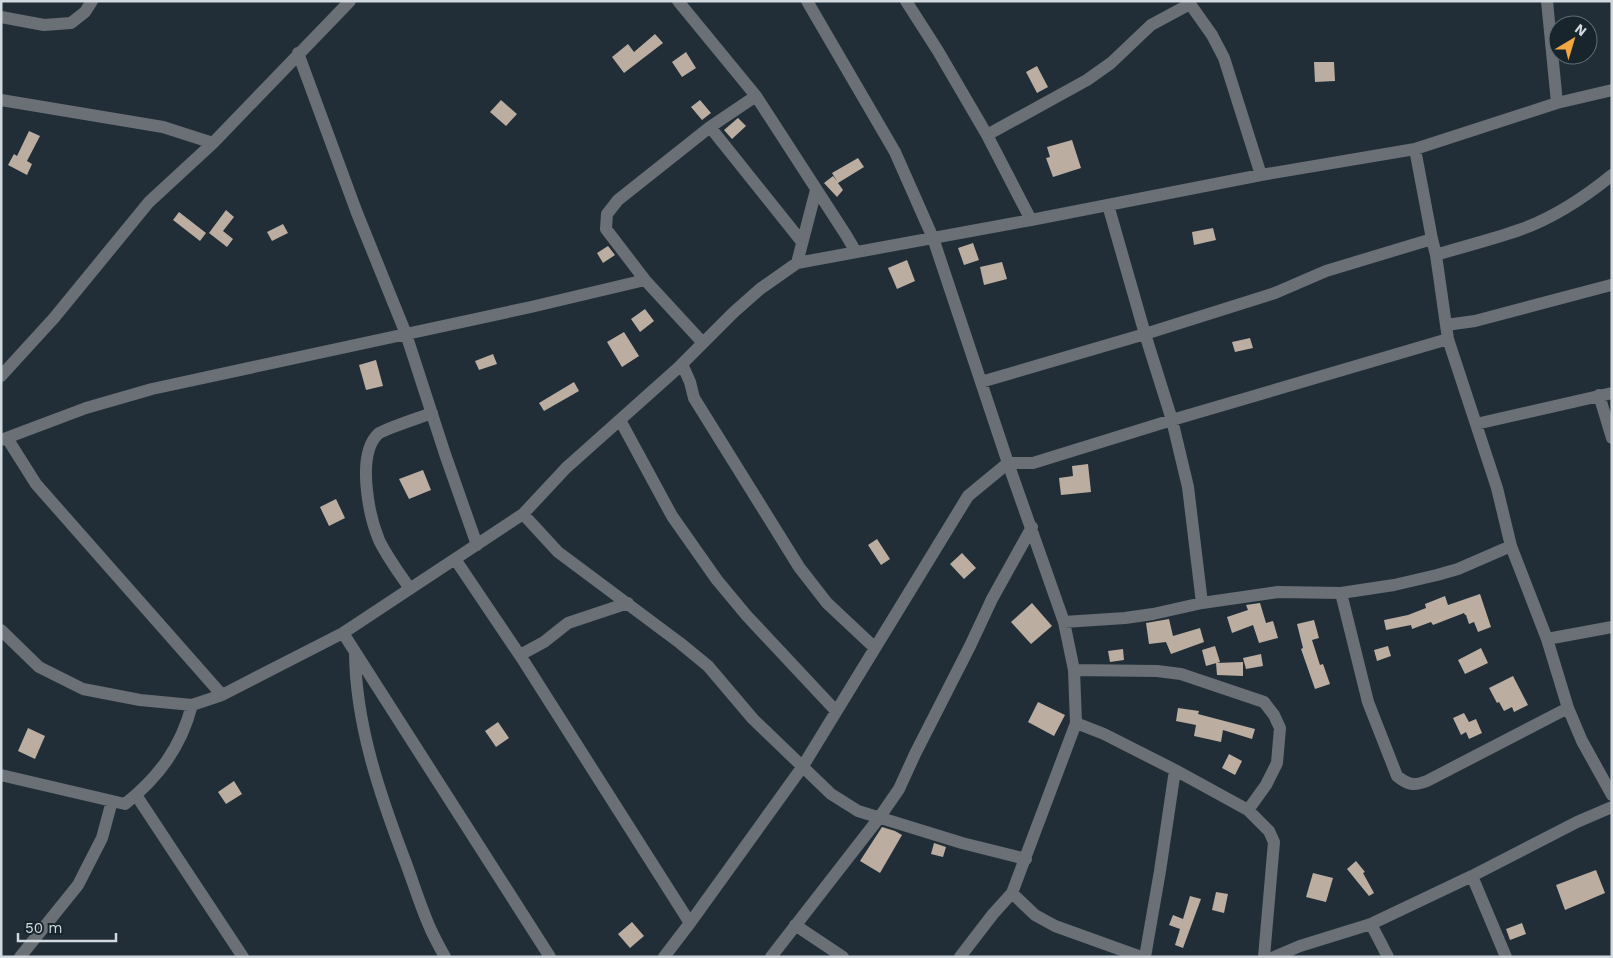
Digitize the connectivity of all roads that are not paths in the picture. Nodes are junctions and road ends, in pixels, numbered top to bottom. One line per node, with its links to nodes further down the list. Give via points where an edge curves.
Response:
1 (92, 1): 8 (street, via 85,12 71,23 44,25)
2 (350, 1): 9 (street)
3 (678, 1): 11 (street)
4 (807, 1): 23 (street, via 895,152)
5 (906, 1): 15 (street)
6 (1547, 1): 13 (street)
7 (1189, 3): 15 (street, via 1151,25 1087,80); 18 (street, via 1224,58)
8 (1, 17)
9 (298, 53): 16 (street); 32 (street)
10 (1611, 92): 13 (street)
11 (756, 96): 14 (street); 20 (street)
12 (1, 100): 16 (street, via 163,127)
13 (1557, 103): 17 (street)
14 (710, 128): 25 (street); 29 (street, via 618,200 607,214 606,229)
15 (987, 136): 22 (street)
16 (213, 143): 37 (street, via 149,202 54,318)
17 (1415, 149): 18 (street); 24 (street)
18 (1261, 175): 21 (street)
19 (1612, 175): 27 (street, via 1586,195 1524,228)
20 (816, 190): 25 (street); 26 (street)
21 (1108, 205): 22 (street); 33 (street)
22 (1031, 220): 23 (street)
23 (933, 238): 26 (street); 38 (street)
24 (1432, 240): 27 (street); 33 (street, via 1326,271 1275,293)
25 (802, 242): 28 (street)
26 (856, 252): 28 (street)
27 (1436, 255): 31 (street)
28 (797, 263): 35 (street, via 760,289)
29 (645, 280): 32 (street); 35 (street)
30 (1611, 285): 31 (street, via 1481,320)
31 (1446, 325): 34 (street)
32 (406, 334): 41 (street); 46 (street, via 152,389 86,408)
33 (1145, 334): 38 (street); 43 (street)
34 (1448, 339): 43 (street); 44 (street)
35 (703, 343): 36 (street)
36 (682, 364): 42 (street); 62 (street, via 694,398 799,567 828,602)
37 (1, 376)
38 (981, 382): 47 (street)
39 (1612, 393): 40 (street)
40 (1599, 396): 44 (street); 45 (street)
41 (432, 413): 50 (street); 53 (street, via 379,433 370,446 365,475 372,523 380,543)
42 (620, 420): 48 (street, via 566,468); 69 (street, via 672,516 717,580)
43 (1172, 420): 47 (street, via 1033,463); 56 (street, via 1188,486)
44 (1476, 424): 51 (street, via 1497,488)
45 (1612, 438)
46 (4, 439): 66 (street, via 36,484)
47 (1008, 463): 49 (street); 62 (street, via 968,496)
48 (523, 514): 50 (street); 55 (street, via 558,552)
49 (1032, 527): 57 (street); 79 (street, via 992,599 899,789)
50 (477, 545): 52 (street)
51 (1511, 546): 54 (street, via 1437,575); 61 (street)
52 (455, 559): 53 (street); 64 (street)
53 (410, 589): 60 (street)
54 (1341, 593): 56 (street, via 1278,592); 68 (street, via 1368,702 1397,776 1404,782 1415,786 1427,781)
55 (628, 603): 64 (street, via 568,623); 71 (street, via 708,666 753,719)
56 (1202, 603): 57 (street, via 1125,618)
57 (1064, 622): 65 (street)
58 (1612, 627): 61 (street)
59 (1, 630): 67 (street, via 39,667 83,689 140,700)
60 (343, 633): 63 (street); 66 (street)
61 (1547, 639): 68 (street)
62 (875, 648): 69 (street)
63 (355, 654): 89 (street, via 358,702 374,772 431,930); 90 (street)
64 (520, 655): 83 (street)
65 (1074, 670): 70 (street); 78 (street, via 1181,674 1264,702 1280,728 1277,763)
66 (222, 695): 67 (street)
67 (192, 705): 74 (street, via 172,755)
68 (1568, 708): 75 (street)
69 (836, 711): 71 (street)
70 (1076, 723): 72 (street); 80 (street)
71 (803, 766): 79 (street, via 831,794 858,811); 83 (street)
72 (1175, 770): 78 (street); 95 (street)
73 (1, 775): 76 (street)
74 (136, 795): 76 (street, via 125,804); 87 (street)
75 (1612, 795)
76 (112, 801): 88 (street, via 102,838 78,885)
77 (1612, 807): 81 (street)
78 (1248, 810): 96 (street, via 1269,831 1274,842)
79 (879, 818): 80 (street); 85 (street)
80 (1026, 859): 82 (street)
81 (1472, 876): 84 (street); 99 (street)
82 (1012, 893): 94 (street); 95 (street, via 1036,915 1055,926)
83 (690, 923): 91 (street)
84 (1371, 924): 86 (street); 98 (street)
85 (795, 925): 92 (street); 93 (street)
86 (1302, 951): 97 (street)
87 (242, 956)
88 (20, 957)
89 (445, 957)
90 (550, 957)
91 (664, 957)
92 (771, 957)
93 (843, 957)
94 (960, 957)
95 (1143, 957)
96 (1264, 957)
97 (1274, 957)
98 (1388, 957)
99 (1506, 957)

